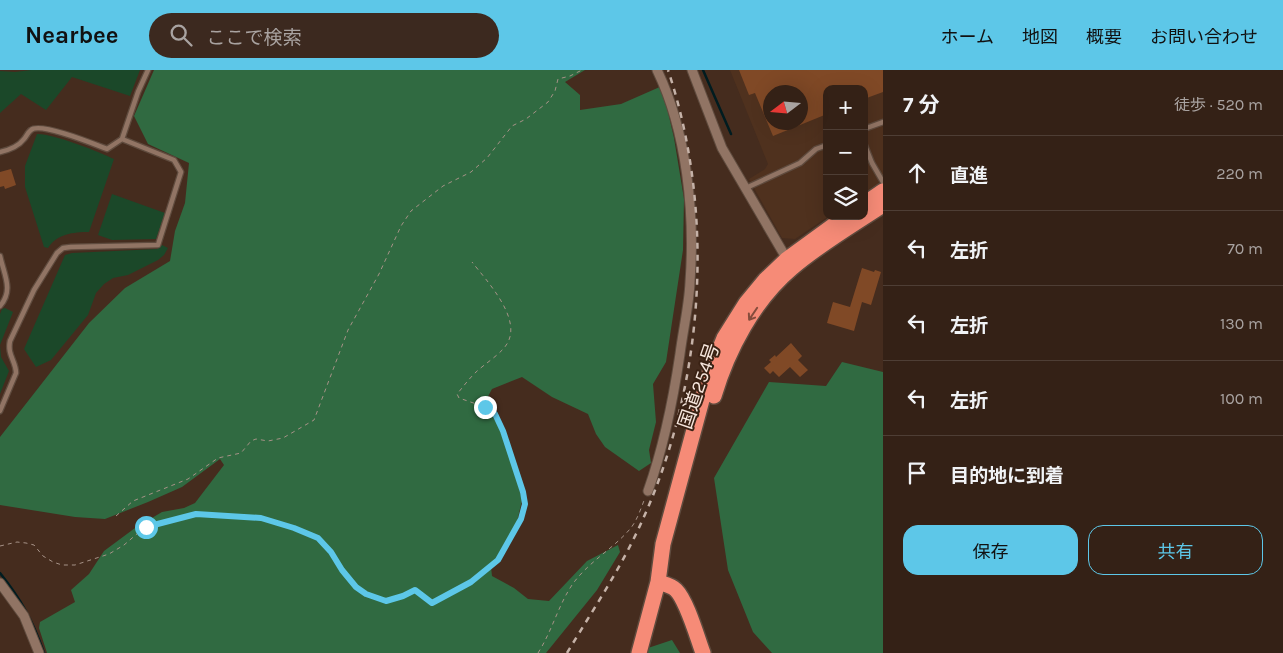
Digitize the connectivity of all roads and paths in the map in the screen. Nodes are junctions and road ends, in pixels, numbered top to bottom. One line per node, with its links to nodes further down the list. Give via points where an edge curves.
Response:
1 (148, 70): 7 (lane)
2 (582, 70): 23 (path, via 558,79 548,102 512,126 487,158 411,211 348,330 314,420 283,438 251,441 241,453 218,458 188,479 133,501)
3 (657, 70): 22 (street, via 672,109 682,150 689,199 691,262 671,409)
4 (692, 70): 12 (street, via 722,148)
5 (883, 122): 6 (lane)
6 (868, 128)
7 (122, 139): 9 (lane, via 107,149 36,127 18,145); 21 (lane, via 174,160 181,172 158,245 71,247 57,253 34,290 10,341 10,357 16,373)
8 (823, 146): 12 (lane, via 800,162)
9 (0, 152)
10 (868, 154): 11 (lane)
11 (883, 182)
12 (746, 188): 19 (street)
13 (883, 191): 14 (highway)
14 (868, 201)
15 (883, 205): 19 (highway, 国道254号)
16 (841, 220): 19 (highway, 国道254号)
17 (0, 256): 20 (lane, via 8,289 7,297)
18 (472, 262): 24 (path, via 497,294 511,328 508,342 457,394 459,398 495,414 525,504 521,519 498,560 471,582 432,603 415,590 386,601 356,587 318,538 261,518 196,514 146,527 110,554 75,565 62,566 53,562 34,545 17,542)
19 (789, 264): 25 (highway, 国道254号, via 753,313 733,346 719,379)
20 (0, 306)
21 (0, 411)
22 (648, 491): 28 (path, via 631,527 572,585)
23 (116, 516)
24 (0, 546)
25 (658, 582): 29 (highway, 国道254号); 30 (highway, via 677,591)
26 (0, 583): 27 (street, via 24,616)
27 (39, 653)
28 (538, 653)
29 (639, 653)
30 (702, 653)

